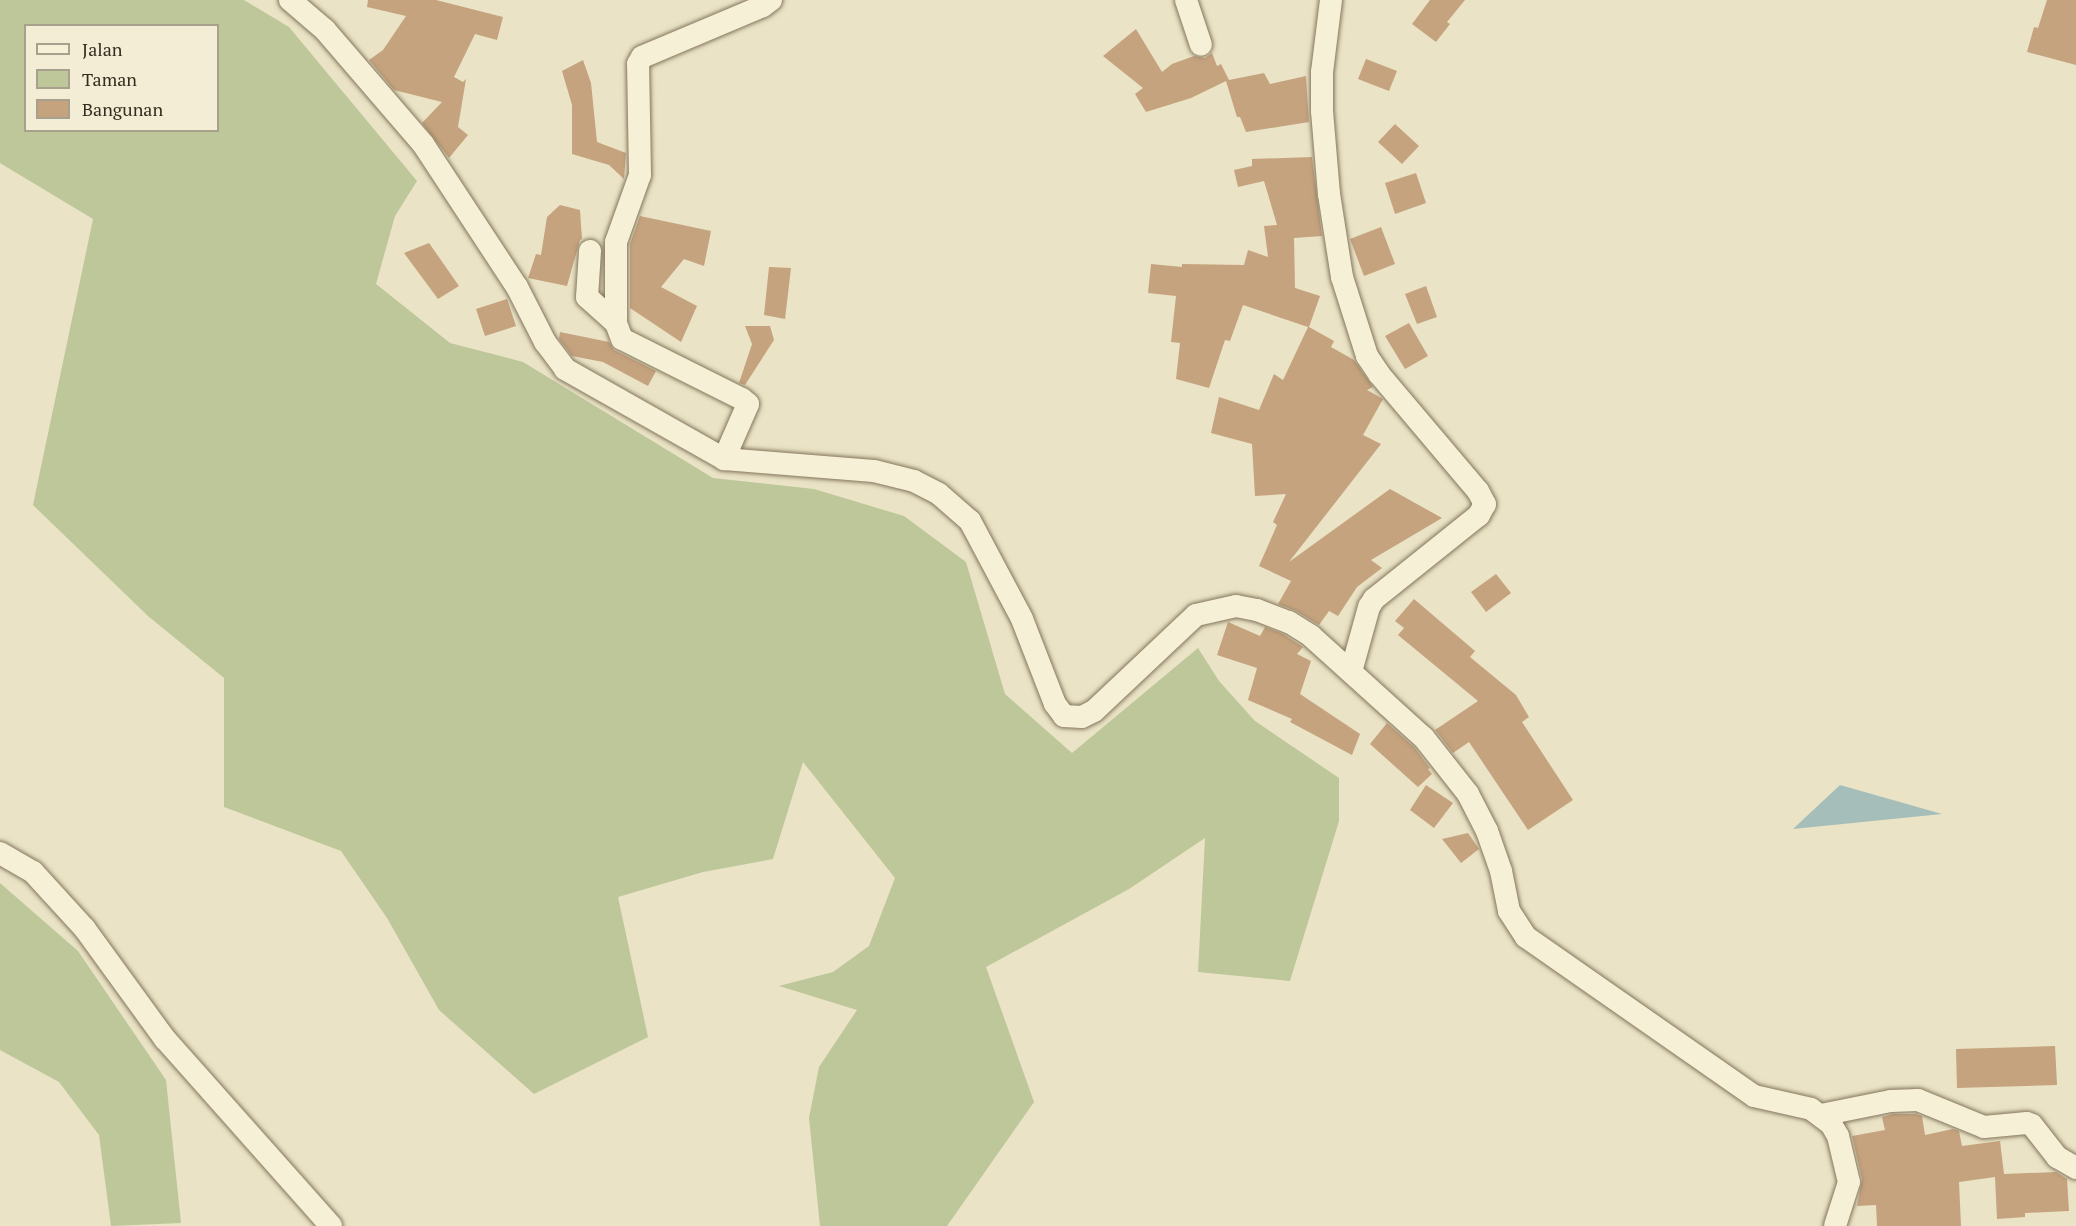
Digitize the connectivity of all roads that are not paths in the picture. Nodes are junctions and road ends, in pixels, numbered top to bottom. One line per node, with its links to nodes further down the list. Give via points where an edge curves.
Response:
1 (290, 0): 8 (street, via 325,30 423,144 517,287 545,342 565,369)
2 (771, 0): 7 (street, via 642,57 638,64 642,163 616,242)
3 (1186, 0): 5 (street)
4 (1331, 0): 9 (street, via 1322,72 1322,111 1342,278 1367,356 1478,490 1485,504 1479,515 1374,599)
5 (1201, 45)
6 (590, 250): 7 (street, via 587,297)
7 (616, 323): 8 (street, via 622,339 746,401 748,408)
8 (724, 459): 9 (street, via 890,474 914,481 954,505 970,521 1022,619 1054,704 1064,716 1082,717 1094,711 1196,615 1214,609 1236,606 1289,622)
9 (1351, 672): 11 (street, via 1424,738 1468,794 1501,871 1509,910 1526,937 1754,1096 1812,1109)
10 (0, 853): 13 (street, via 33,872 85,929 165,1039)
11 (1821, 1115): 12 (street, via 1891,1101 1918,1100 1984,1127 2032,1125 2057,1157); 14 (street, via 1838,1136 1849,1182)
12 (2076, 1168)
13 (330, 1226)
14 (1835, 1226)

